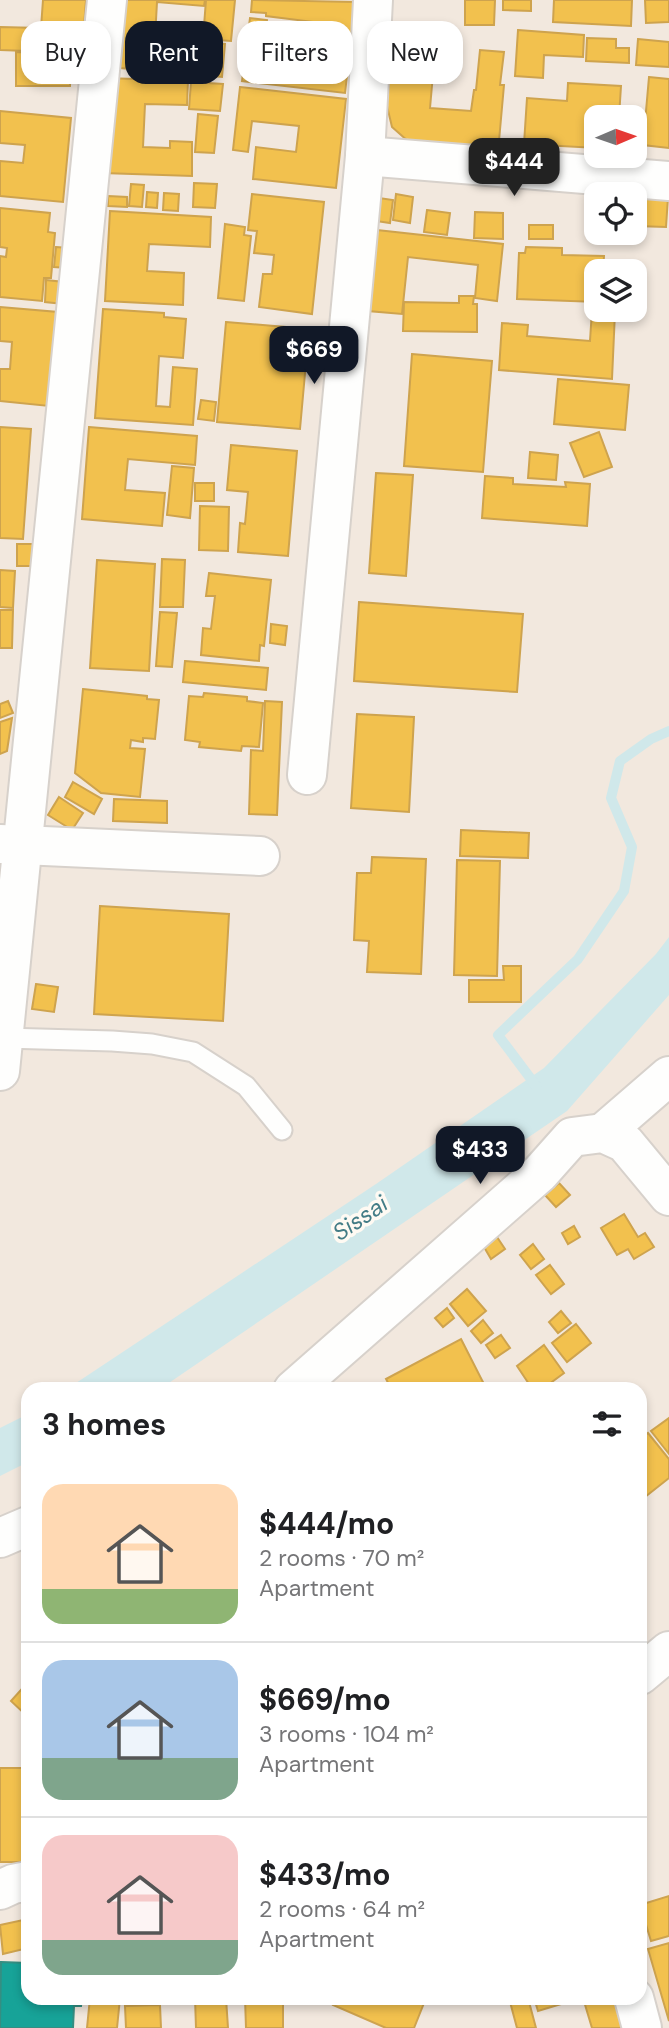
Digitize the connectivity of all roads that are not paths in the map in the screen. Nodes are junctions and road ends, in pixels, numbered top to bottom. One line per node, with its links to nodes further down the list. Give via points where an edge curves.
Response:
1 (107, 0): 6 (street)
2 (373, 0): 3 (street)
3 (365, 156): 4 (street); 5 (street)
4 (669, 181)
5 (307, 775)
6 (11, 844): 7 (street); 8 (street)
7 (260, 856)
8 (2, 1054): 10 (lane, via 111,1041 193,1052 246,1086)
9 (669, 1076): 11 (street)
10 (282, 1130)
11 (603, 1133): 12 (street, via 625,1143); 13 (street, via 572,1137 540,1173)
12 (669, 1196)
13 (302, 1382)
14 (21, 1529): 15 (street)
15 (0, 1538)
16 (669, 1651): 17 (street)
17 (647, 1669)
18 (21, 1882): 19 (street)
19 (0, 1890)
20 (636, 2005): 21 (street)
21 (642, 2028)

